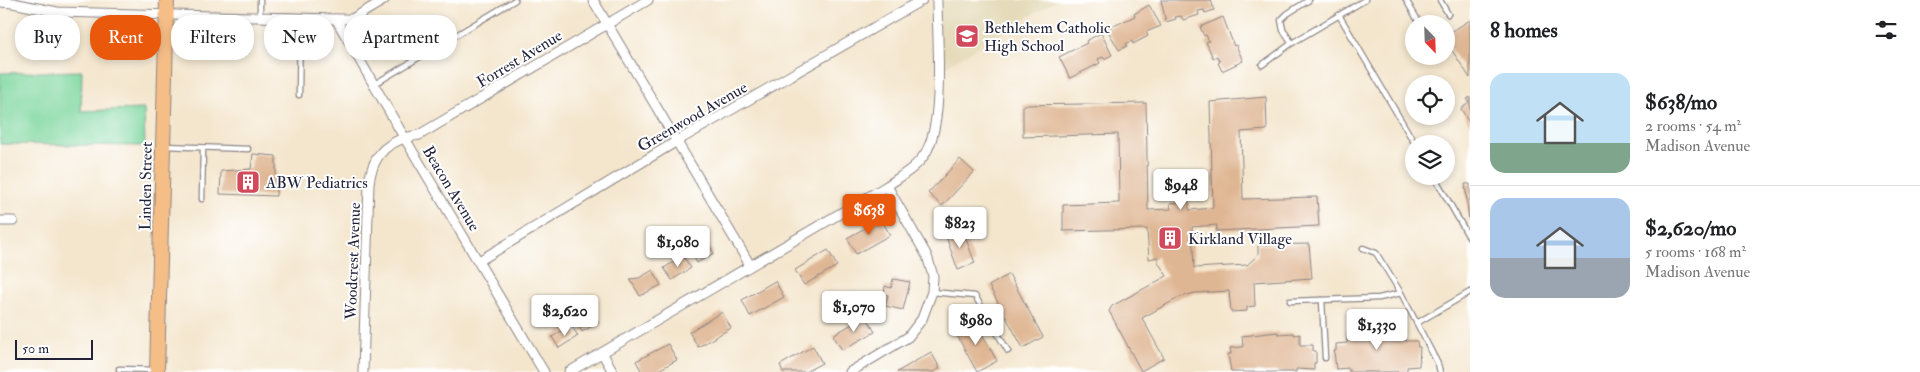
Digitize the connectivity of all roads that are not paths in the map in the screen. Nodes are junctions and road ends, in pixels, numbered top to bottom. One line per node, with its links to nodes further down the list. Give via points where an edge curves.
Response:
1 (167, 0): 15 (main road, Linden Street)
2 (260, 0): 18 (lane)
3 (384, 0): 20 (street, via 352,19)
4 (515, 0): 25 (lane)
5 (593, 0): 21 (street)
6 (648, 0): 21 (street, Forrest Avenue)
7 (922, 0): 29 (street, Greenwood Avenue)
8 (937, 0): 34 (street, via 937,115 932,137 926,153 913,168)
9 (1309, 0): 22 (lane, via 1281,20 1283,30)
10 (1365, 0): 16 (lane)
11 (1406, 0): 17 (lane)
12 (1440, 0): 14 (lane)
13 (0, 2): 15 (street, via 57,12)
14 (1448, 14)
15 (167, 15): 18 (street); 30 (main road, Linden Street)
16 (1339, 15): 22 (lane); 27 (lane)
17 (1415, 15)
18 (260, 18): 19 (street)
19 (264, 18)
20 (336, 19): 25 (street, Beacon Avenue)
21 (607, 24): 28 (street, Forrest Avenue, via 419,135); 29 (street)
22 (1292, 43): 24 (lane)
23 (299, 60): 26 (lane)
24 (1262, 65)
25 (373, 85): 28 (street, Beacon Avenue)
26 (299, 96)
27 (1410, 135)
28 (404, 137): 40 (street, Beacon Avenue); 53 (street, Woodcrest Avenue, via 382,151 371,168)
29 (677, 141): 40 (street, Greenwood Avenue); 41 (street)
30 (163, 146): 31 (lane); 52 (main road, Linden Street)
31 (203, 148): 32 (lane); 35 (lane)
32 (248, 150)
33 (1439, 185): 38 (lane)
34 (887, 186): 41 (street); 42 (street, via 927,256 933,276)
35 (202, 199)
36 (0, 221): 37 (street)
37 (14, 221)
38 (1470, 238)
39 (1363, 248): 44 (lane, via 1376,253)
40 (479, 261): 54 (street, Beacon Avenue)
41 (750, 266): 49 (street)
42 (932, 292): 48 (lane, via 975,296); 57 (street, via 922,319 908,337)
43 (1470, 292): 47 (lane)
44 (1401, 293): 45 (lane, via 1379,298); 47 (lane)
45 (1322, 300): 46 (lane); 50 (lane)
46 (1290, 302)
47 (1417, 323): 58 (lane)
48 (1008, 351)
49 (603, 354): 55 (street); 56 (street)
50 (1326, 358)
51 (119, 368): 52 (lane)
52 (158, 371)
53 (364, 372)
54 (544, 372)
55 (569, 372)
56 (613, 372)
57 (850, 372)
58 (1440, 372)

